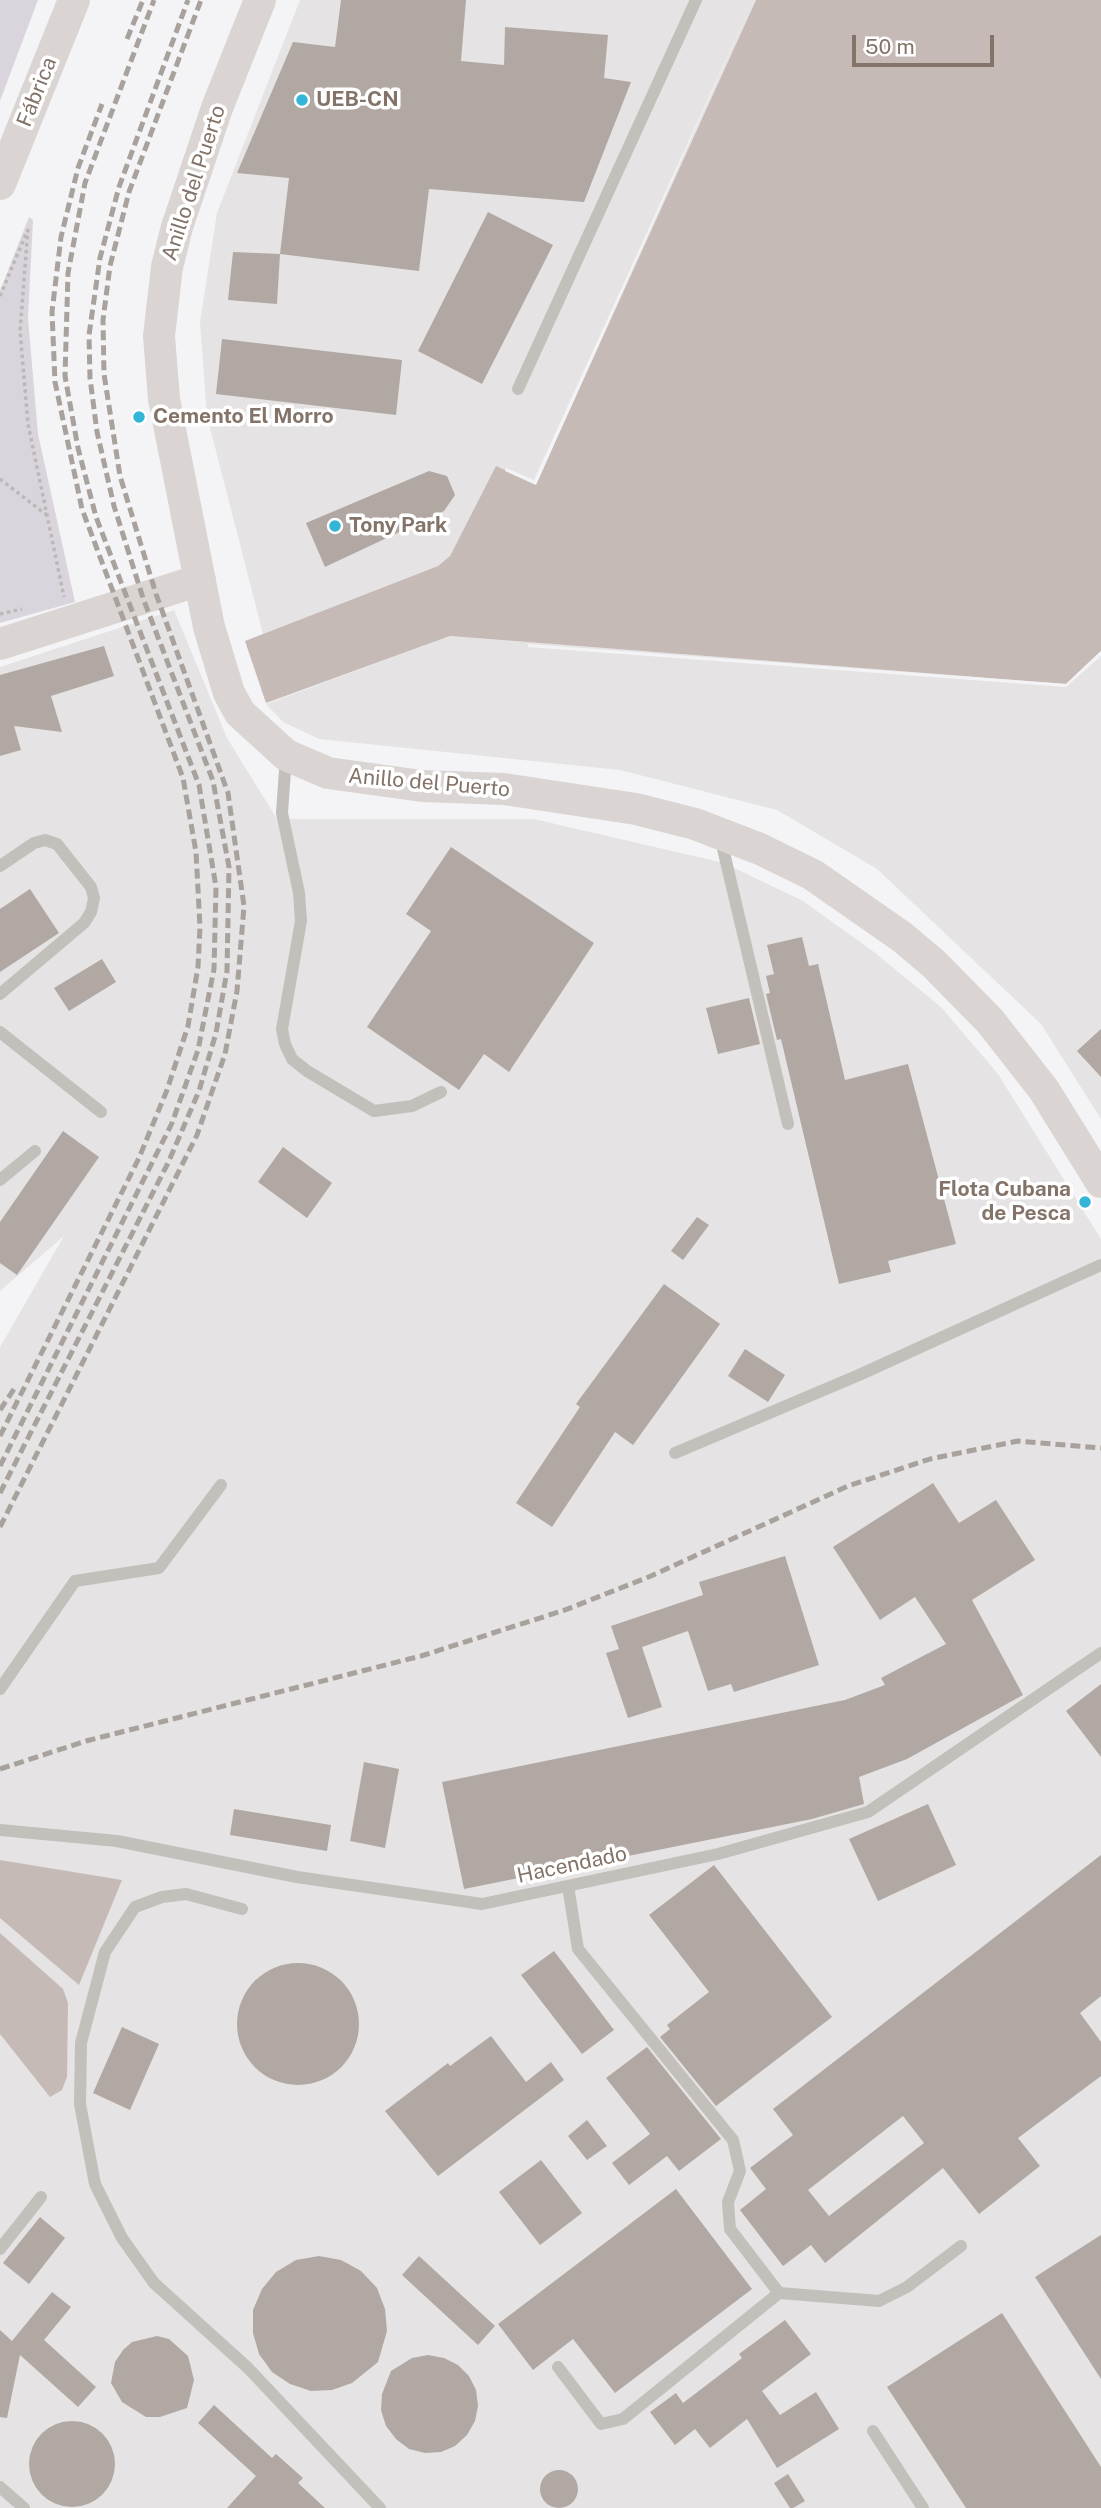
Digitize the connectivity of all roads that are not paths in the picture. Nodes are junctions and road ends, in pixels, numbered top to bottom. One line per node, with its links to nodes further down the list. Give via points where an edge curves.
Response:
1 (74, 0): 4 (main road, Fábrica)
2 (260, 0): 6 (main road, Anillo del Puerto, via 191,182 161,306 164,400)
3 (696, 0): 5 (street)
4 (0, 184)
5 (518, 389)
6 (200, 580): 7 (main road); 8 (main road, Anillo del Puerto, via 229,693 240,713)
7 (0, 643)
8 (286, 755): 9 (main road, Anillo del Puerto, via 328,773 422,786 517,791 636,809); 13 (street, via 282,813 301,921 282,1029 285,1044 292,1059 307,1071 374,1111 412,1107)
9 (719, 833): 15 (street); 18 (main road, Anillo del Puerto, via 813,875 868,911 934,964 1016,1051)
10 (0, 866): 11 (street, via 34,843 57,844 91,887 94,898 84,923)
11 (0, 994)
12 (0, 1032): 14 (street)
13 (441, 1092)
14 (101, 1112)
15 (788, 1124)
16 (35, 1151): 17 (street)
17 (0, 1180)
18 (1101, 1182)
19 (1101, 1265): 20 (street)
20 (675, 1453)
21 (221, 1485): 23 (street, via 159,1568 75,1581)
22 (1101, 1653): 25 (street, Hacendado, via 868,1812 718,1854)
23 (0, 1689)
24 (0, 1830): 25 (street, Hacendado, via 117,1841 297,1877 482,1904)
25 (568, 1886): 30 (street, via 578,1949 733,2140 740,2171 728,2202 730,2229)
26 (242, 1909): 35 (street, via 186,1894 162,1897 135,1907 105,1952 81,2043 80,2104 95,2184 122,2238 155,2283 248,2368)
27 (41, 2197): 29 (street)
28 (961, 2246): 30 (street, via 907,2287 879,2301)
29 (0, 2249)
30 (779, 2293): 31 (street, via 623,2419 601,2424)
31 (558, 2367)
32 (873, 2431): 36 (street)
33 (0, 2487): 34 (street)
34 (24, 2508)
35 (380, 2508)
36 (923, 2508)

